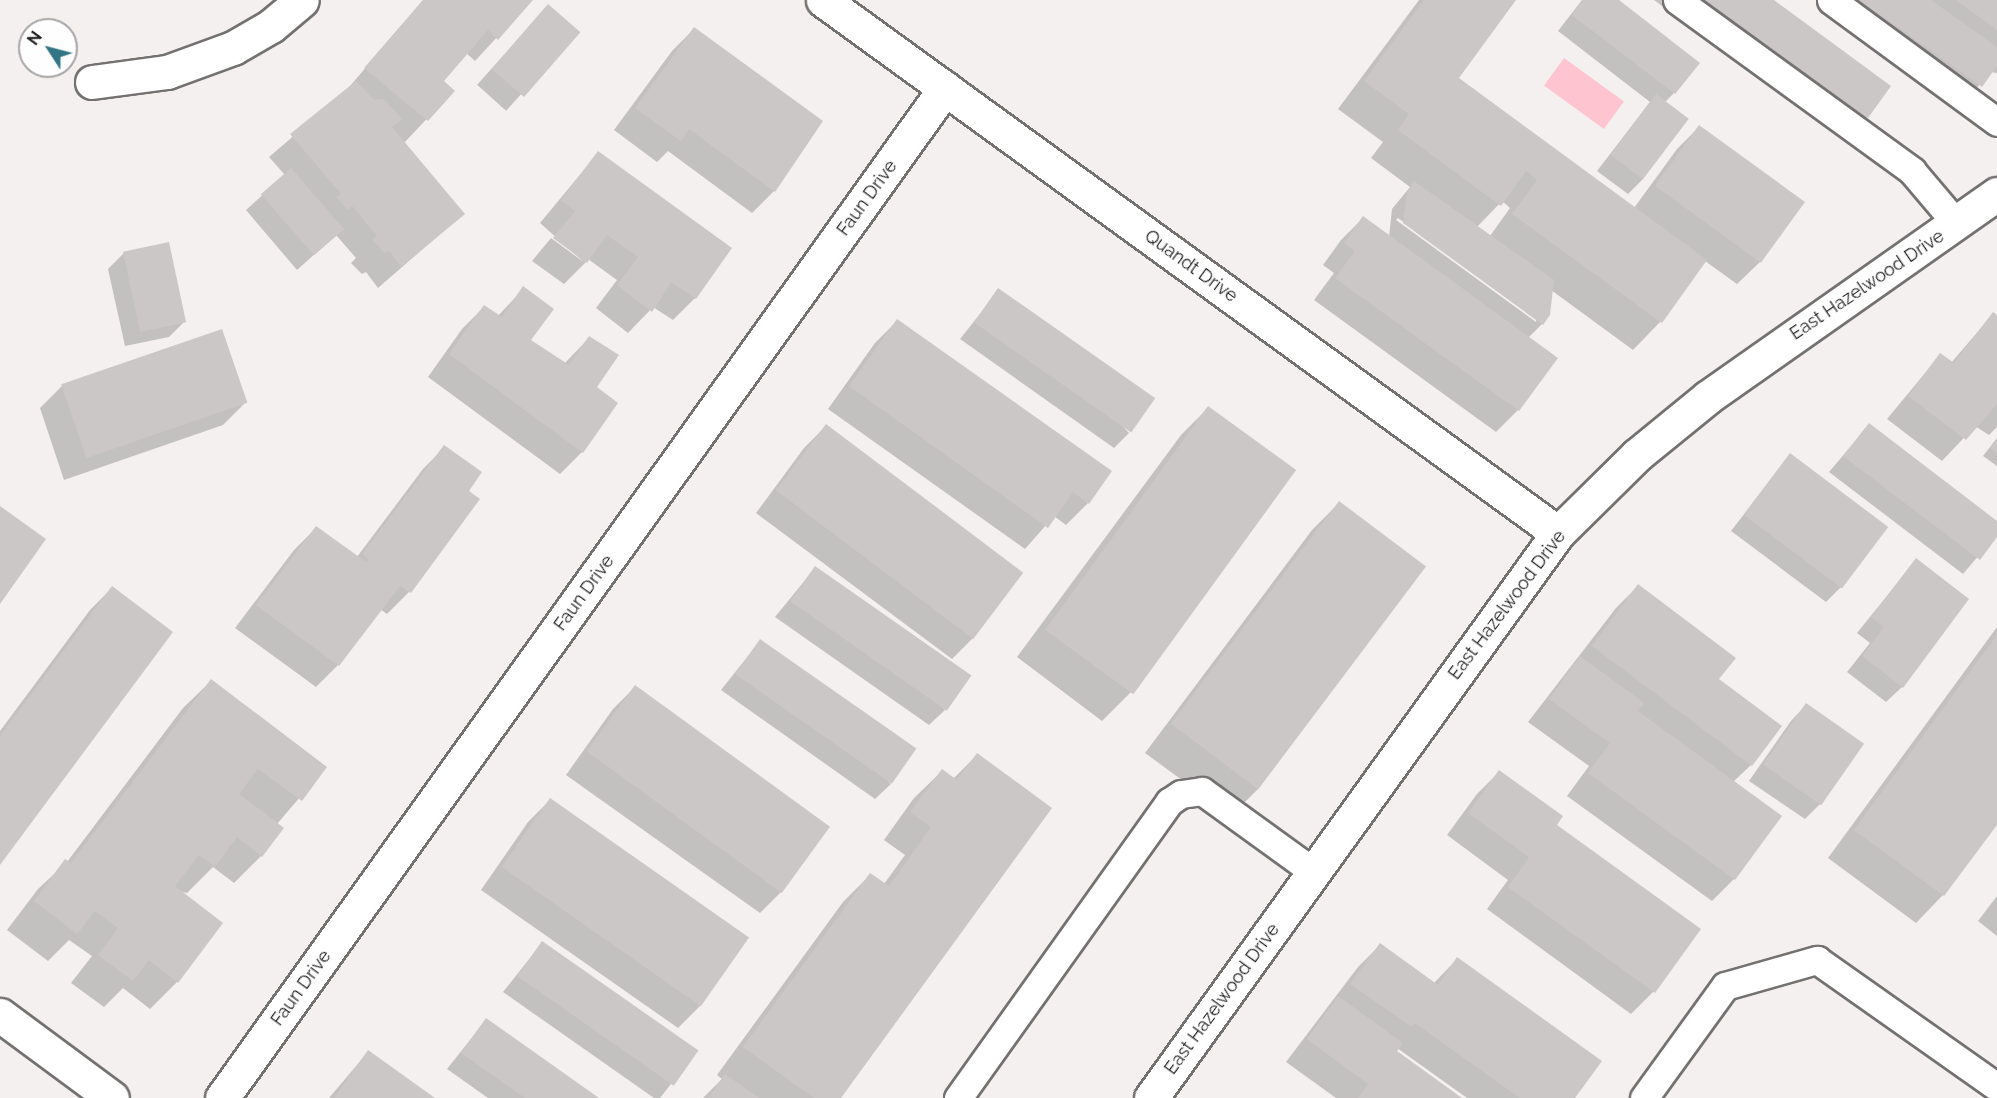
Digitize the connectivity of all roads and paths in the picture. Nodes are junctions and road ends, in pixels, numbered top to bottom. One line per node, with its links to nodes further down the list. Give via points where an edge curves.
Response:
1 (302, 0): 5 (street, via 271,26 233,48 167,72)
2 (824, 0): 6 (street, Quandt Drive)
3 (1677, 0): 9 (lane, via 1912,171)
4 (1831, 0): 7 (lane)
5 (92, 82)
6 (945, 88): 10 (street, Quandt Drive); 15 (street, Faun Drive)
7 (1997, 122)
8 (1997, 194): 9 (street, East Hazelwood Drive)
9 (1957, 224): 10 (street, East Hazelwood Drive, via 1708,397 1637,455)
10 (1558, 533): 11 (street, East Hazelwood Drive)
11 (1314, 872): 16 (lane, via 1202,791 1181,794 1168,802); 17 (street, East Hazelwood Drive)
12 (0, 1015): 14 (street)
13 (1997, 1088): 18 (lane, via 1817,960 1725,986)
14 (112, 1098)
15 (222, 1098)
16 (958, 1098)
17 (1150, 1098)
18 (1644, 1098)

